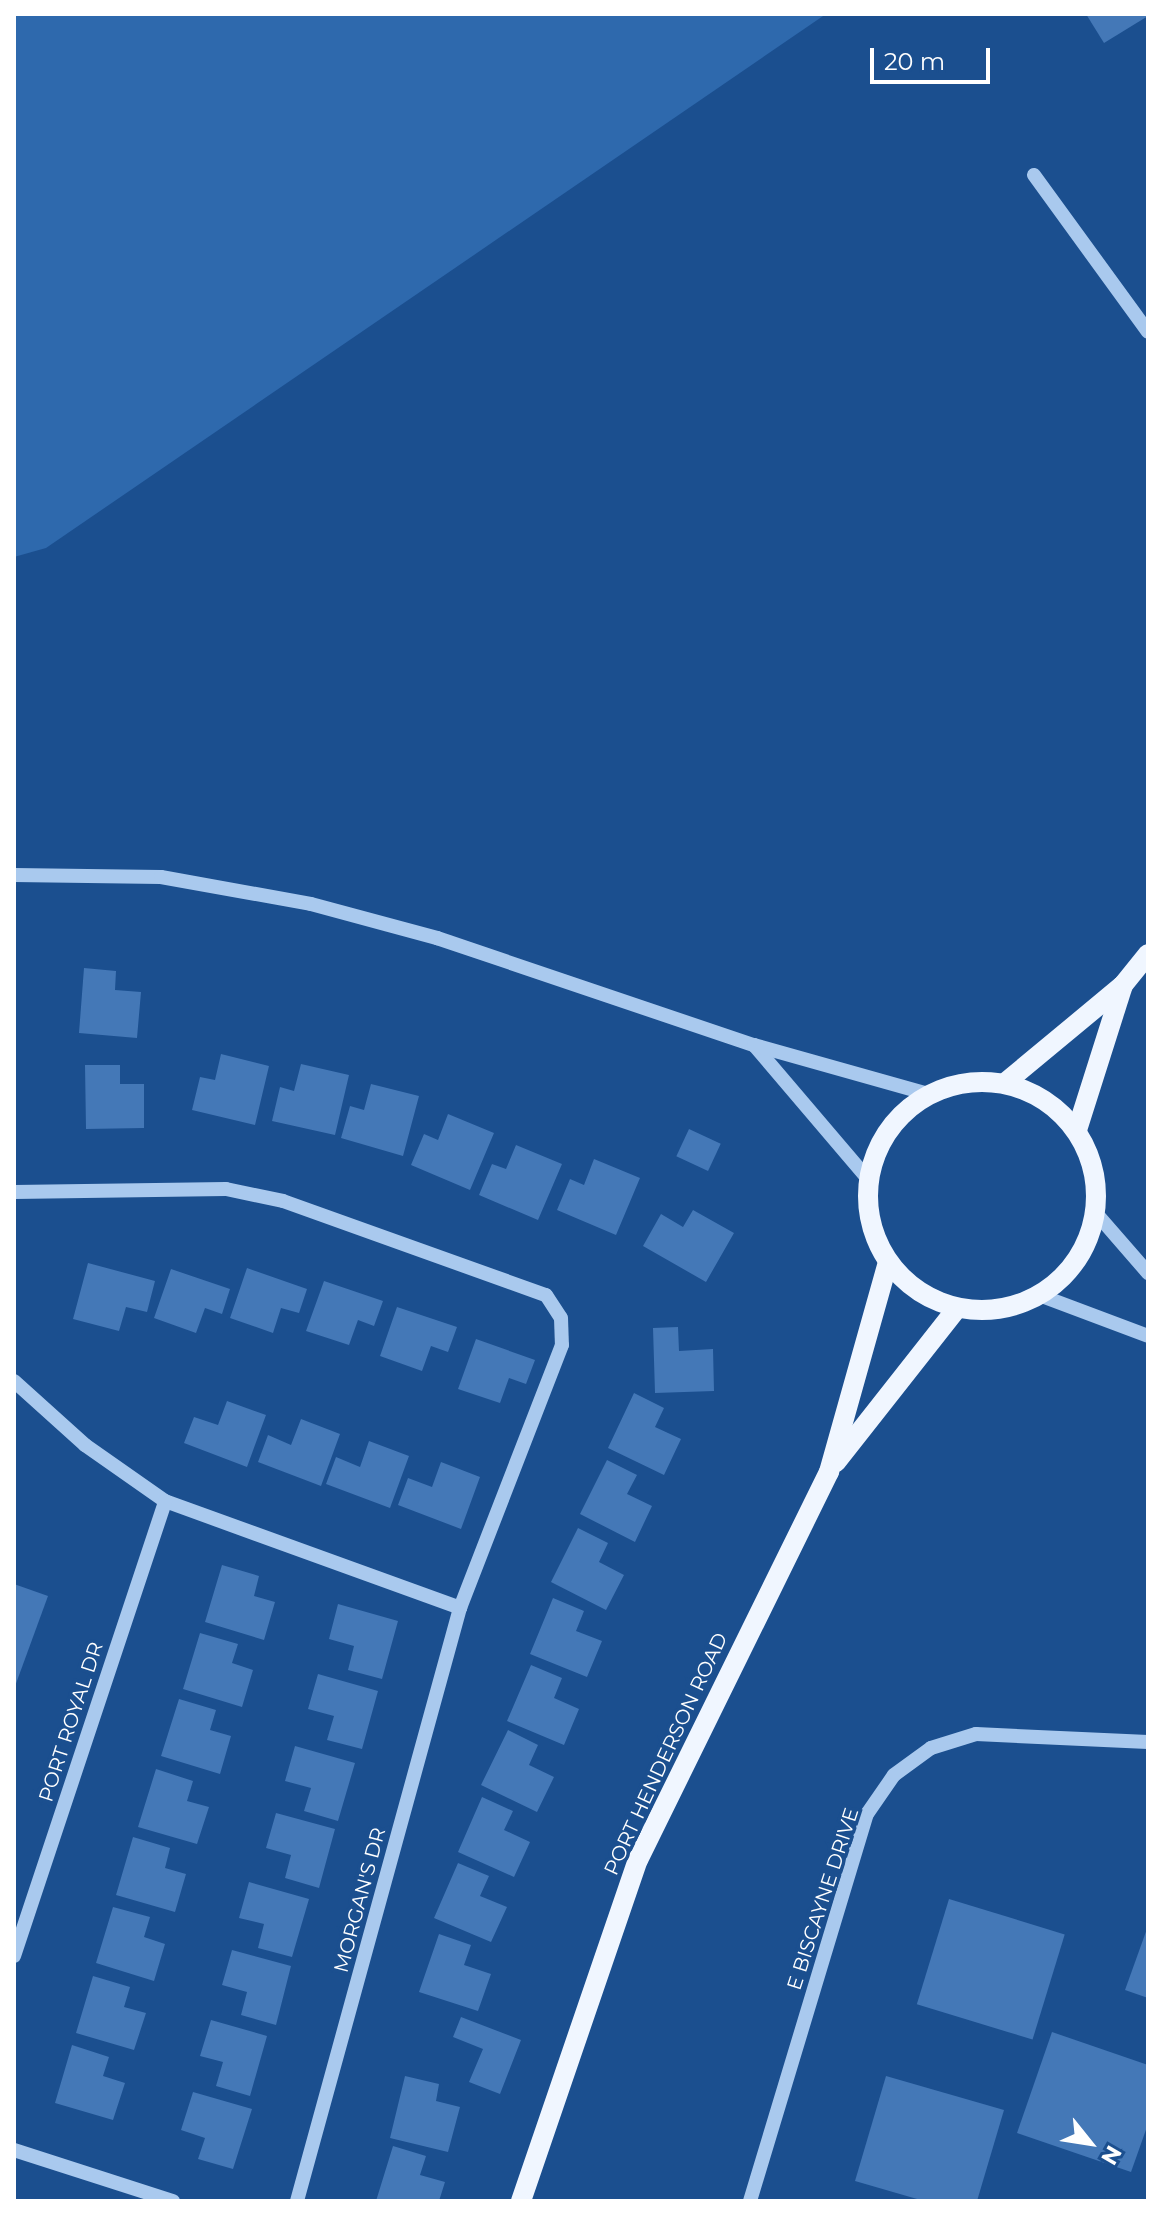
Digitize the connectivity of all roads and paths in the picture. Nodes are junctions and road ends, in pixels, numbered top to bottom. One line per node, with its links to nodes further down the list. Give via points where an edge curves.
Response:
1 (1034, 175): 2 (street)
2 (1148, 332)
3 (14, 875): 6 (street, via 161,877 311,904 437,938)
4 (1148, 954): 5 (main road)
5 (1123, 985): 7 (main road); 9 (main road)
6 (754, 1045): 8 (street); 10 (street)
7 (1005, 1083): 8 (main road, via 965,1082); 9 (main road, via 1047,1101)
8 (928, 1094): 10 (main road, via 888,1130)
9 (1077, 1130): 12 (main road, via 1094,1169)
10 (868, 1179): 13 (main road, via 870,1222)
11 (14, 1192): 21 (street, MORGAN'S DR, via 226,1189 283,1201 546,1295 561,1318 562,1345)
12 (1095, 1212): 14 (street); 15 (main road, via 1077,1260)
13 (888, 1262): 16 (main road, via 918,1292); 19 (main road, PORT HENDERSON ROAD)
14 (1148, 1273)
15 (1039, 1295): 16 (main road, via 999,1309); 17 (street)
16 (957, 1308): 19 (main road, PORT HENDERSON ROAD)
17 (1148, 1336)
18 (14, 1381): 20 (street, via 85,1445)
19 (829, 1472): 27 (main road, PORT HENDERSON ROAD, via 638,1860)
20 (165, 1501): 21 (street); 23 (street, PORT ROYAL DR)
21 (460, 1608): 26 (street, MORGAN'S DR)
22 (1148, 1742): 28 (street, E BISCAYNE DRIVE, via 976,1734 931,1748 894,1775 867,1814)
23 (14, 1956)
24 (14, 2150): 25 (street)
25 (173, 2201)
26 (297, 2201)
27 (521, 2201)
28 (750, 2201)

